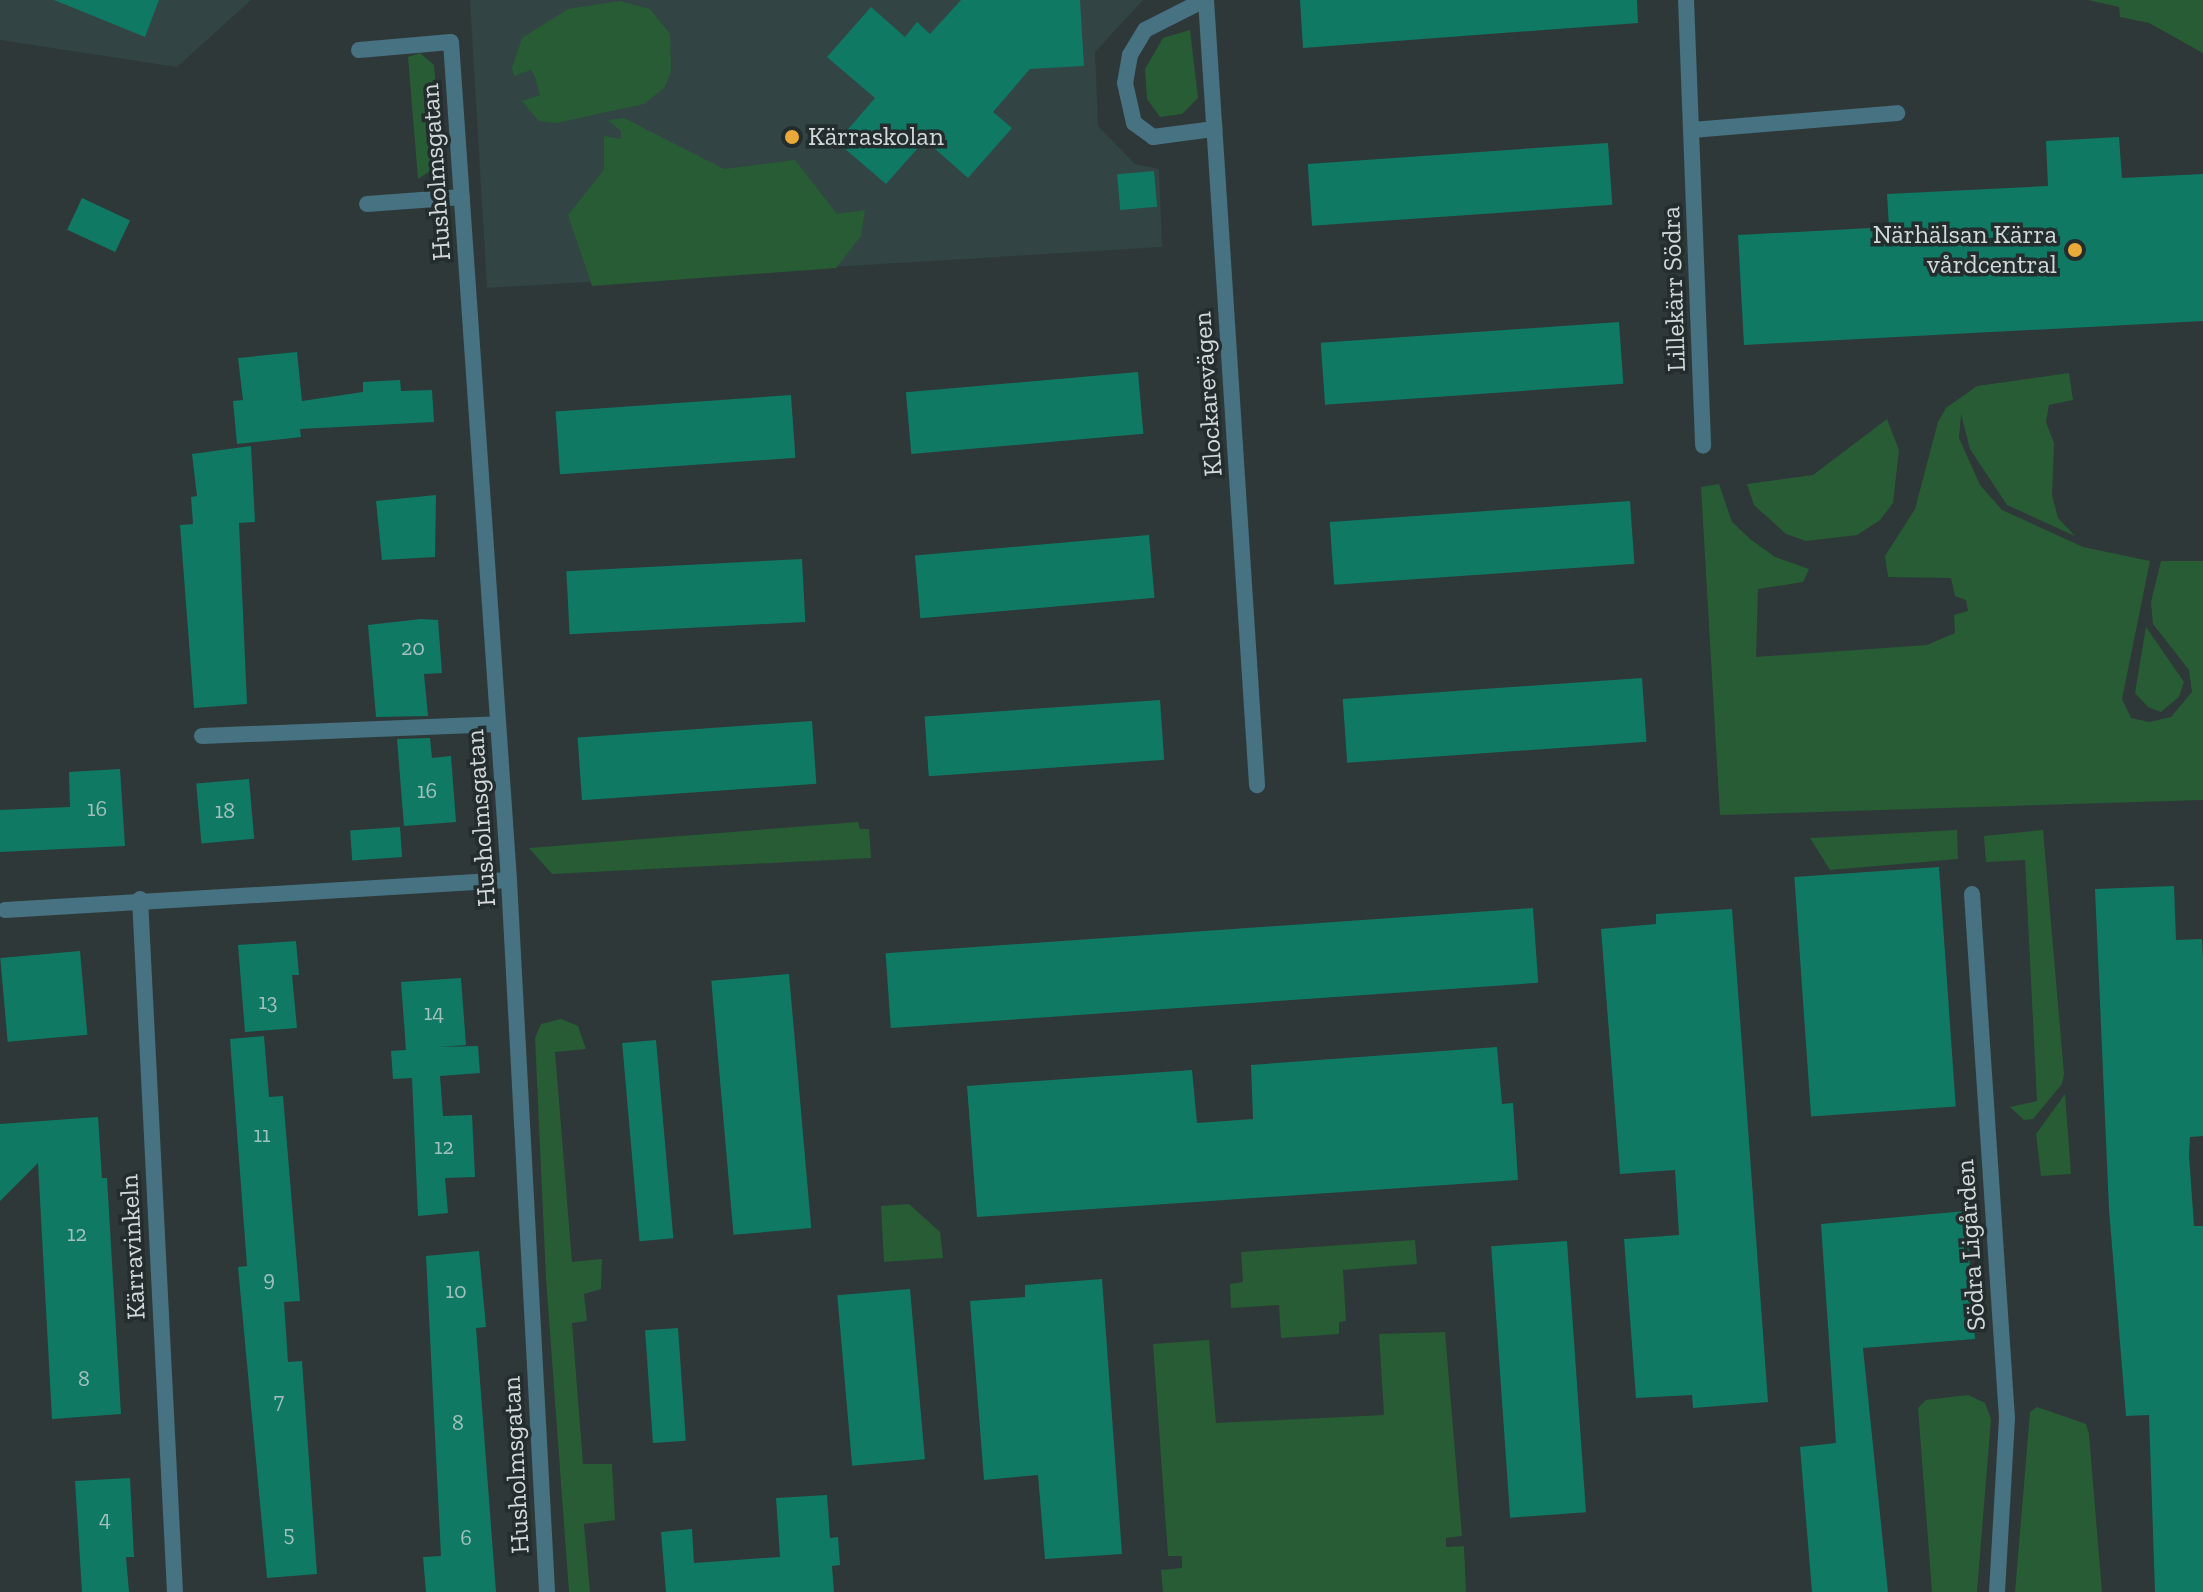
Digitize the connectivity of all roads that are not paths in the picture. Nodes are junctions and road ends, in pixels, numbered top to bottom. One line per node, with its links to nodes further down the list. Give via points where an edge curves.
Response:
1 (1205, 0): 3 (street); 6 (street, Klockarevägen)
2 (1686, 0): 7 (street, Lillekärr Södra)
3 (1167, 7): 6 (street, via 1130,55 1125,83 1134,123 1153,137)
4 (359, 50): 8 (street, Husholmsgatan, via 451,42)
5 (1897, 113): 7 (street)
6 (1214, 129): 13 (street, Klockarevägen)
7 (1692, 130): 10 (street, Lillekärr Södra)
8 (462, 197): 9 (street); 11 (street, Husholmsgatan)
9 (367, 204)
10 (1703, 446)
11 (498, 724): 12 (street); 14 (street, Husholmsgatan)
12 (202, 736)
13 (1257, 785)
14 (509, 880): 16 (street); 19 (street, Husholmsgatan)
15 (1972, 894): 20 (street, Södra Ligården, via 2007,1418)
16 (140, 899): 17 (street); 18 (street, Kärravinkeln)
17 (5, 910)
18 (175, 1592)
19 (547, 1592)
20 (1997, 1592)

